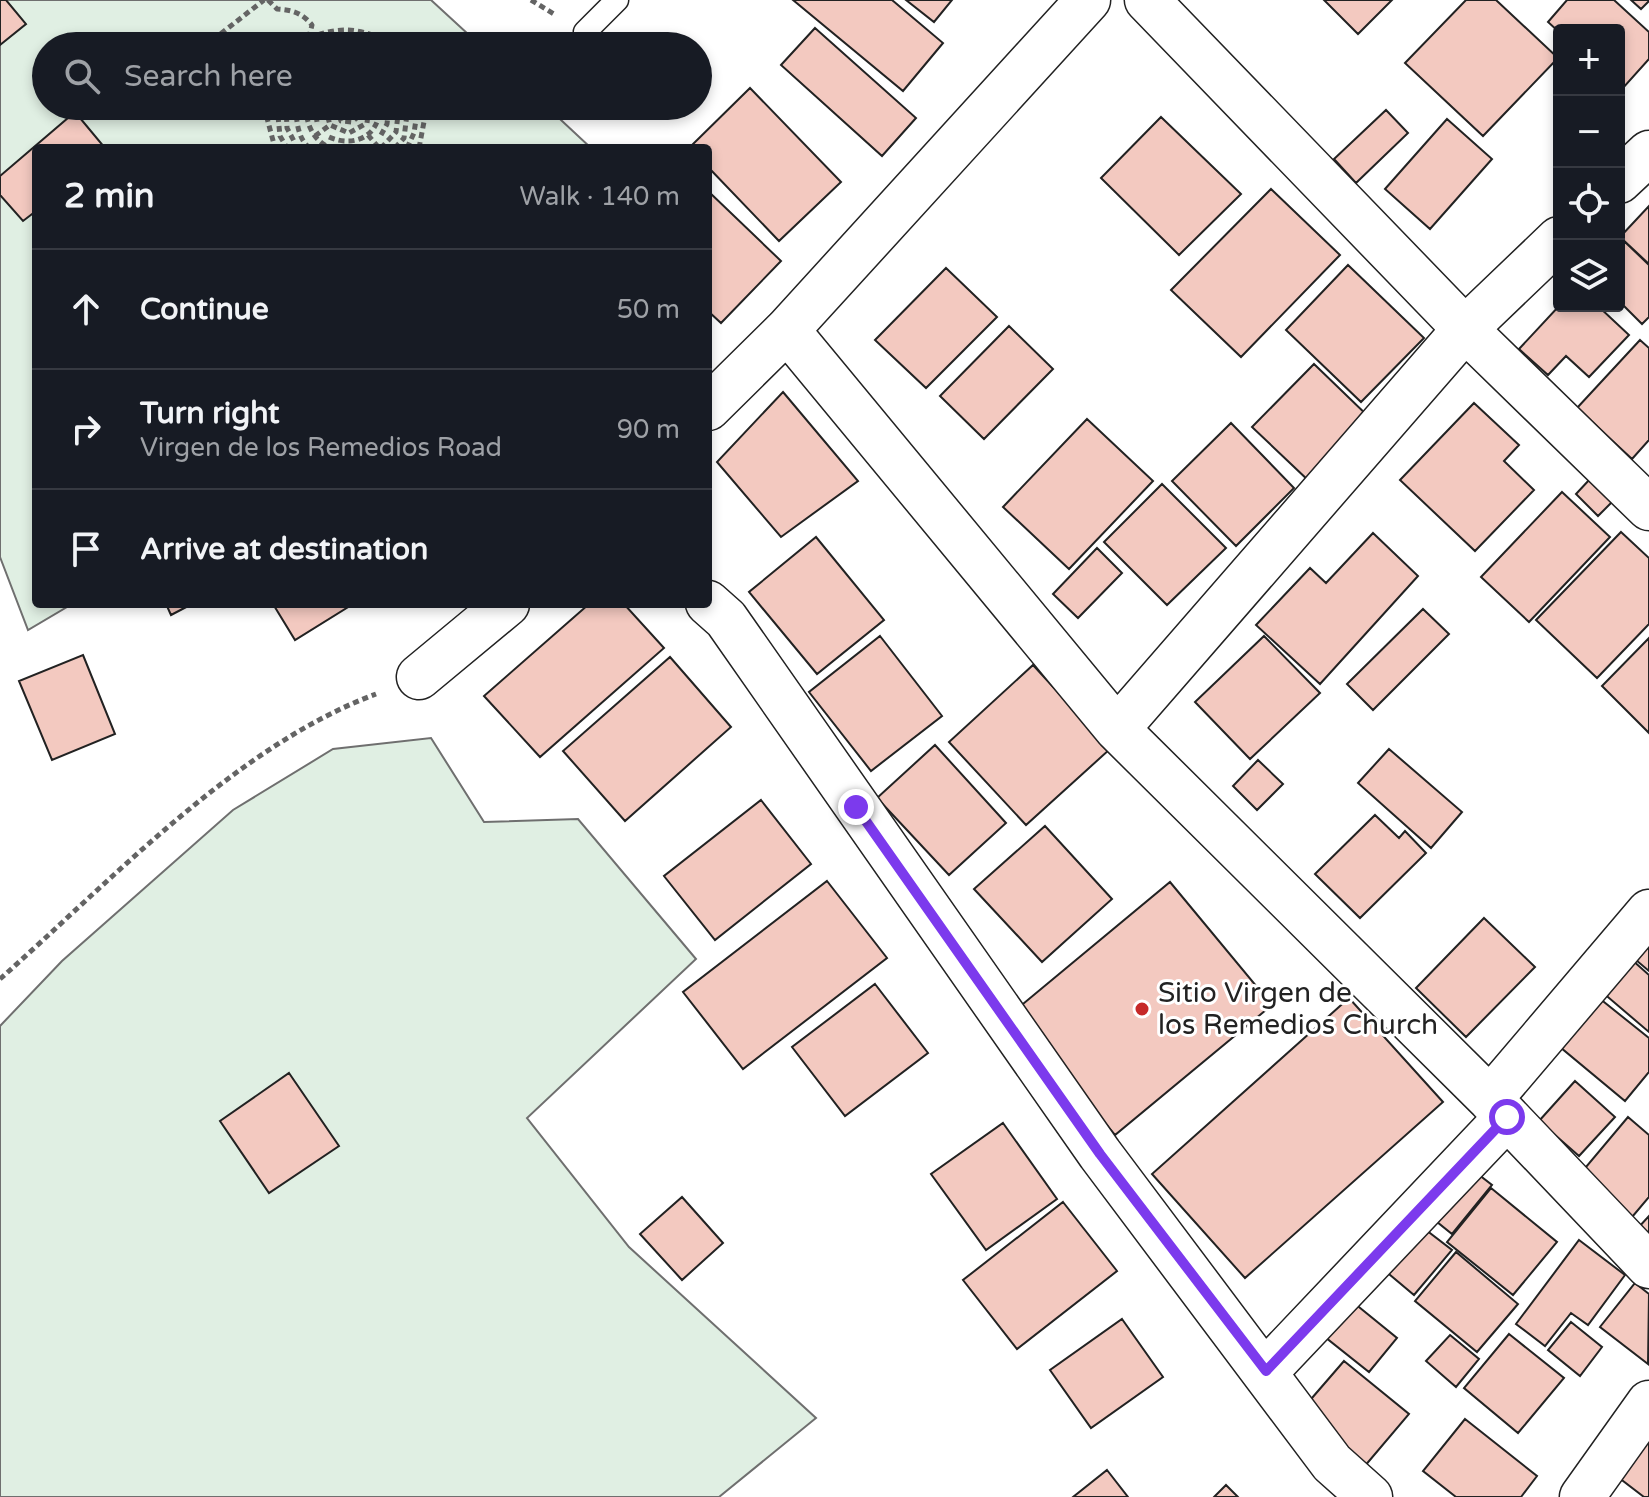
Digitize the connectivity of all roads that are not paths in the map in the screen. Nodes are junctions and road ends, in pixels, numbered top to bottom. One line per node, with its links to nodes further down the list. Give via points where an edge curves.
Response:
1 (617, 0): 4 (lane)
2 (1088, 0): 9 (street)
3 (1147, 0): 8 (street)
4 (585, 32)
5 (1649, 153): 6 (street)
6 (1625, 175)
7 (1558, 240): 8 (street)
8 (1465, 329): 11 (street); 15 (street)
9 (787, 330): 10 (street); 15 (street)
10 (712, 404)
11 (1649, 508)
12 (712, 607): 19 (street, via 726,619 1100,1154)
13 (502, 608): 14 (street)
14 (419, 677)
15 (1117, 729): 17 (street)
16 (1649, 912): 17 (street)
17 (1498, 1108): 18 (street); 19 (street)
18 (1649, 1266)
19 (1266, 1371): 21 (street, via 1332,1463)
20 (1649, 1403): 22 (street)
21 (1370, 1497)
22 (1582, 1497)

